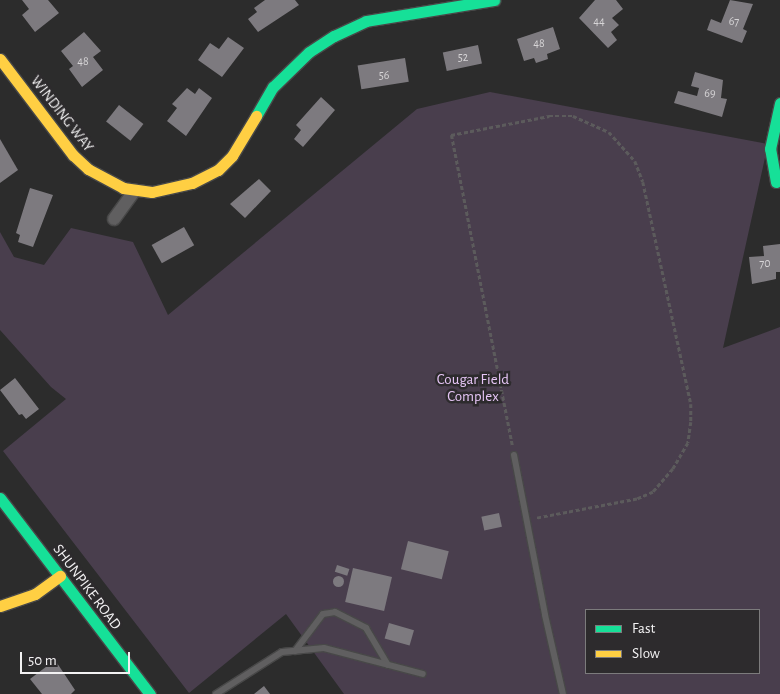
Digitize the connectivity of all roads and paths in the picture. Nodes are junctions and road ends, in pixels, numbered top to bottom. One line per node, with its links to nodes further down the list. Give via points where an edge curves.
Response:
1 (494, 0): 5 (street, via 366,22 334,36 309,52 273,87 232,156 218,170 172,189)
2 (0, 60): 5 (street, WINDING WAY, via 73,156 104,180)
3 (780, 103): 4 (street, via 770,149)
4 (776, 182)
5 (134, 191): 6 (street)
6 (114, 219)
7 (514, 455): 9 (lane); 9 (path, via 452,135 549,116 573,116 609,132 635,161 643,182 691,404 691,422 688,443 653,492 637,499)
8 (0, 498): 10 (street, SHUNPIKE ROAD)
9 (528, 520): 17 (lane)
10 (60, 576): 11 (street, via 34,594); 15 (street, SHUNPIKE ROAD)
11 (0, 606)
12 (295, 651): 13 (lane, via 324,648); 13 (lane, via 323,614 335,612 366,628); 16 (lane, via 282,652)
13 (389, 666): 14 (lane)
14 (423, 674)
15 (150, 694)
16 (216, 694)
17 (563, 694)

